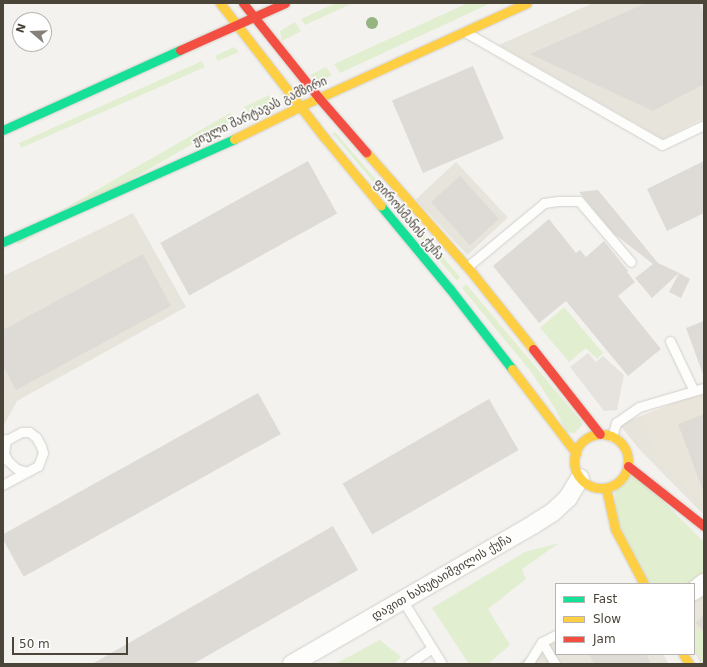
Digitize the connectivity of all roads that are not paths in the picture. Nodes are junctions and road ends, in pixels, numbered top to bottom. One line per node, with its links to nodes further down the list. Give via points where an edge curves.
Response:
1 (220, 3): 6 (street, ფიროსმანის ქუჩა)
2 (243, 3): 5 (street, ფიროსმანის ქუჩა)
3 (285, 3): 5 (street)
4 (527, 3): 7 (street, ჟიული შარტავას გამზირი)
5 (254, 16): 6 (street); 8 (street, ფიროსმანის ქუჩა)
6 (236, 24): 9 (street, ფიროსმანის ქუჩა); 11 (street)
7 (464, 32): 8 (street, ჟიული შარტავას გამზირი); 10 (lane, via 662,146)
8 (318, 98): 9 (street, ჟიული შარტავას გამზირი); 14 (street, ფიროსმანის ქუჩა)
9 (301, 106): 12 (street, ჟიული შარტავას გამზირი, via 245,134); 21 (street, ფიროსმანის ქუჩა, via 450,289)
10 (704, 126)
11 (3, 130)
12 (3, 242)
13 (631, 262): 14 (lane, via 579,201 558,201 544,203)
14 (467, 267): 18 (street, ფიროსმანის ქუჩა)
15 (670, 341): 17 (lane)
16 (704, 388): 17 (lane)
17 (694, 391): 19 (lane, via 639,407 616,423)
18 (600, 434): 19 (street); 21 (street, via 585,440)
19 (612, 437): 22 (street, via 620,441 625,448)
20 (4, 441): 23 (lane, via 4,454 8,461); 23 (lane, via 22,432 29,432 36,437 42,446 42,460 38,466)
21 (576, 453): 24 (street, via 576,470)
22 (628, 466): 26 (street, via 622,479); 27 (street)
23 (27, 472): 25 (lane)
24 (580, 478): 26 (street, via 596,488); 31 (street, დავით ხახუტაიშვილის ქუჩა, via 568,498 553,512)
25 (3, 486)
26 (606, 488): 28 (street, via 615,529)
27 (704, 526)
28 (643, 583)
29 (704, 583): 30 (street)
30 (695, 590)
31 (404, 601): 34 (lane); 36 (street, დავით ხახუტაიშვილის ქუჩა)
32 (555, 635): 33 (lane)
33 (542, 642): 39 (lane); 40 (lane)
34 (432, 648): 37 (lane); 38 (lane)
35 (684, 655): 41 (street)
36 (292, 664)
37 (409, 664)
38 (442, 664)
39 (528, 664)
40 (555, 664)
41 (689, 664)

